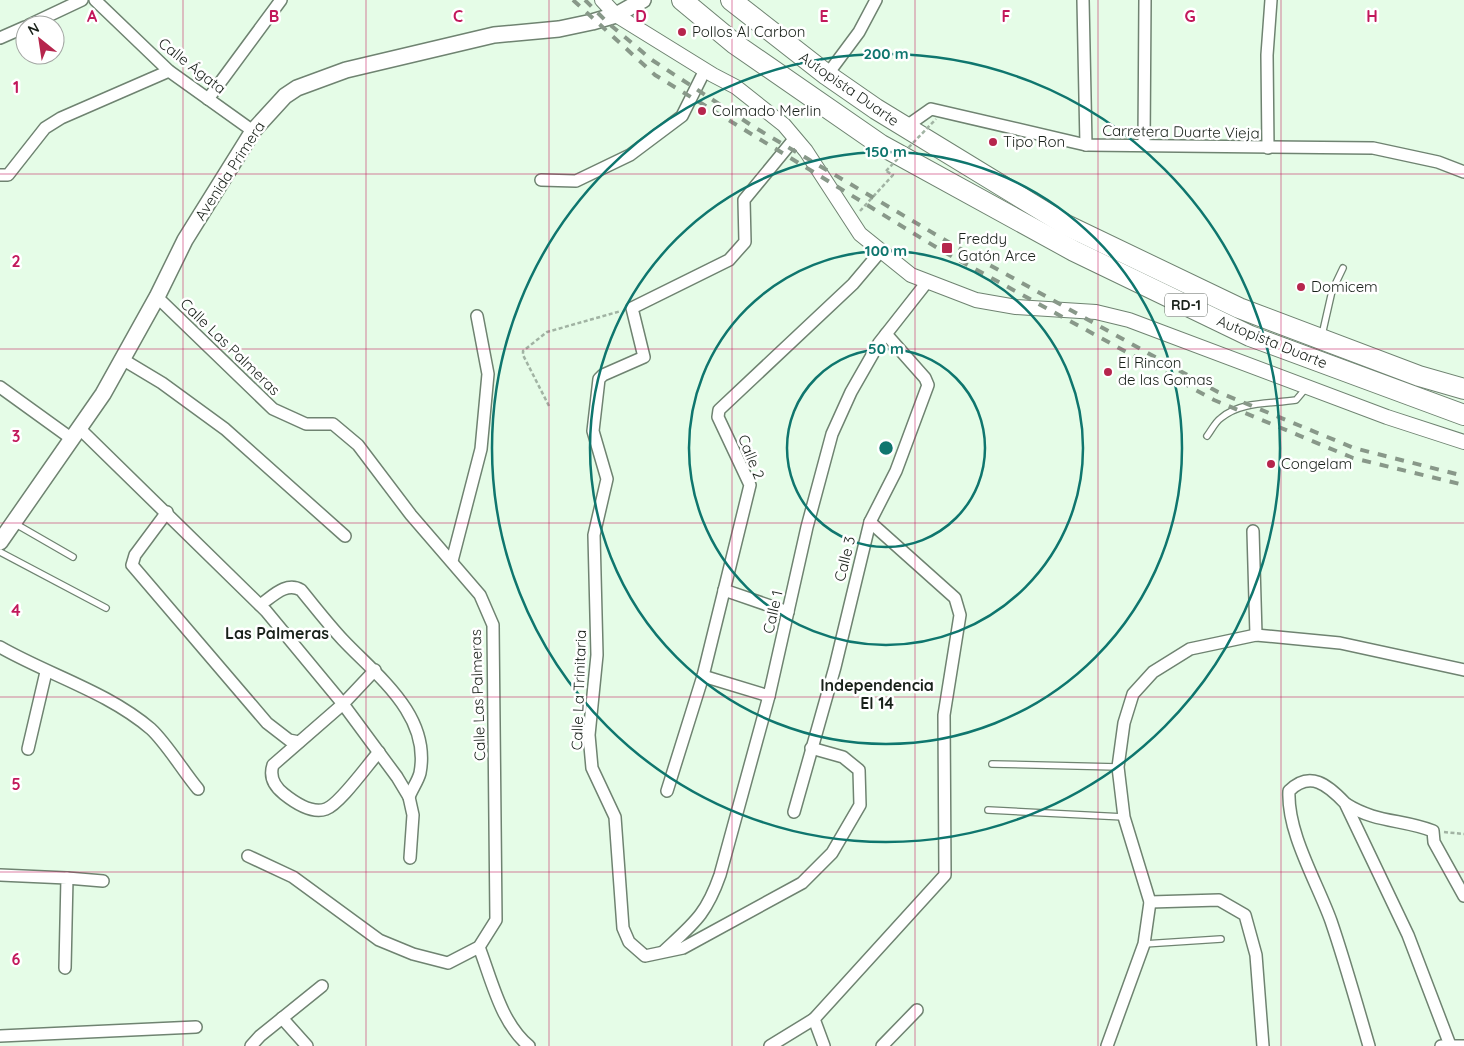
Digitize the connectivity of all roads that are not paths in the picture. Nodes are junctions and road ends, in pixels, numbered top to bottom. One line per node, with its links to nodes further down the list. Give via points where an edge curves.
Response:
1 (82, 0): 13 (street)
2 (95, 0): 18 (street, Calle Ágata)
3 (281, 0): 20 (street)
4 (602, 0): 14 (street)
5 (626, 0): 14 (main road)
6 (643, 0): 14 (main road, Avenida Primera)
7 (682, 0): 41 (highway, Autopista Duarte / RD-1, via 735,44 881,144 1074,250 1250,336)
8 (731, 0): 19 (highway, Autopista Duarte / RD-1)
9 (876, 0): 19 (street, via 859,32)
10 (1083, 0): 25 (street)
11 (1145, 0): 24 (street)
12 (1271, 0): 26 (street)
13 (50, 15)
14 (616, 15): 17 (street); 22 (main road, Avenida Primera, via 559,28 494,35 346,70 297,88)
15 (15, 31): 16 (street)
16 (0, 38)
17 (705, 70): 23 (street, via 736,87); 29 (street, via 682,116 630,155 576,181)
18 (169, 71): 20 (street, Calle Ágata); 28 (street, via 53,123 29,145 8,175)
19 (827, 75): 21 (highway, Autopista Duarte / RD-1)
20 (208, 99): 22 (street, Calle Ágata)
21 (904, 128): 25 (street, Carretera Duarte Vieja, via 931,109); 36 (highway, Autopista Duarte / RD-1, via 1066,225 1240,308)
22 (253, 130): 33 (main road, Avenida Primera, via 185,240)
23 (796, 138): 30 (street, via 860,234); 89 (street, Calle La Trinitaria, via 744,200 746,239 729,260 632,308 644,357 603,374 597,386 593,431 607,478 594,535 597,655 589,735 592,768 615,817 623,928 629,942 645,956)
24 (1144, 144): 25 (street, Carretera Duarte Vieja); 26 (street, Carretera Duarte Vieja)
25 (1086, 145)
26 (1268, 148): 27 (street, Carretera Duarte Vieja, via 1373,148 1438,162)
27 (1464, 172)
28 (0, 176)
29 (541, 180)
30 (880, 252): 32 (street, via 911,275); 54 (street, Calle 2, via 853,284 719,410 718,417 750,486)
31 (1343, 268): 36 (lane, via 1332,291)
32 (927, 282): 35 (street, Calle 1); 39 (street, via 976,300 1016,308 1096,312 1129,320)
33 (157, 297): 37 (main road, Avenida Primera); 53 (street, Calle Las Palmeras, via 273,409 306,424 333,424 358,445 411,515)
34 (477, 316): 53 (street, via 488,374 481,449)
35 (886, 334): 46 (street, Calle 3, via 928,385 896,471); 57 (street, Calle 1, via 851,392 832,434)
36 (1320, 339): 40 (highway, Autopista Duarte / RD-1, via 1418,376)
37 (122, 359): 42 (main road, Avenida Primera); 49 (street, via 162,383 225,430)
38 (0, 387): 42 (street)
39 (1307, 387): 43 (lane, via 1296,400 1233,410 1219,418); 44 (street)
40 (1464, 388)
41 (1464, 415)
42 (76, 433): 45 (street); 47 (main road, Avenida Primera)
43 (1207, 436)
44 (1464, 442)
45 (167, 512): 55 (street); 66 (street, via 135,555 132,565 267,723 289,740)
46 (870, 522): 67 (street, Calle 3, via 835,667); 94 (street, via 955,598 960,615 944,715 945,875)
47 (14, 523): 50 (main road, Avenida Primera); 52 (lane)
48 (1253, 531): 58 (street)
49 (346, 536)
50 (0, 542)
51 (0, 552): 56 (lane)
52 (73, 557)
53 (452, 561): 88 (street, Calle Las Palmeras, via 480,595 493,625 496,920)
54 (724, 590): 57 (street); 63 (street, Calle 2)
55 (260, 605): 60 (street, via 285,588 294,586); 65 (street)
56 (106, 608)
57 (788, 612): 64 (street, Calle 1)
58 (1256, 635): 61 (street, via 1340,643); 71 (street, via 1190,649 1153,672 1134,694 1124,723)
59 (0, 647): 62 (street)
60 (374, 670): 65 (street); 74 (street, via 411,716 420,747 420,773)
61 (1464, 670)
62 (46, 672): 68 (street); 72 (street, via 115,704 151,730)
63 (703, 676): 64 (street); 73 (street, Calle 2)
64 (770, 696): 89 (street, Calle 1, via 712,898 698,920)
65 (343, 704): 66 (street); 69 (street)
66 (299, 742): 69 (street, via 273,764 270,773 275,787 296,803 315,809 333,805)
67 (811, 748): 77 (street, Calle 3); 89 (street, Calle La Trinitaria, via 843,757 859,770 860,805 832,854 802,883 683,948)
68 (28, 749)
69 (378, 752): 74 (street)
70 (992, 764): 71 (lane)
71 (1118, 767): 78 (street)
72 (198, 789)
73 (666, 791)
74 (409, 797): 80 (street, via 413,815)
75 (1345, 803): 84 (street, via 1378,819 1433,831 1434,842); 97 (street, via 1408,935); 106 (street, via 1329,786 1314,781 1298,783 1289,791 1288,804 1293,824 1331,922)
76 (988, 810): 78 (lane)
77 (794, 812)
78 (1124, 818): 85 (street)
79 (248, 856): 88 (street, via 293,877 379,940 413,954 448,963)
80 (410, 858)
81 (0, 875): 82 (street)
82 (67, 878): 83 (street); 90 (street)
83 (104, 881)
84 (1464, 896)
85 (1150, 902): 87 (street); 105 (street, via 1219,900 1245,915 1256,955)
86 (1221, 939): 87 (lane)
87 (1144, 944): 104 (street)
88 (479, 947): 100 (street, via 506,1017 513,1030)
89 (663, 952)
90 (65, 968)
91 (322, 986): 93 (street)
92 (917, 1010): 103 (street)
93 (282, 1018): 98 (street); 99 (street)
94 (814, 1019): 101 (street); 102 (street)
95 (196, 1027): 96 (street)
96 (0, 1036)
97 (1445, 1045): 107 (street)
98 (251, 1046)
99 (307, 1046)
100 (529, 1046)
101 (770, 1046)
102 (824, 1046)
103 (882, 1046)
104 (1107, 1046)
105 (1263, 1046)
106 (1369, 1046)
107 (1463, 1046)

